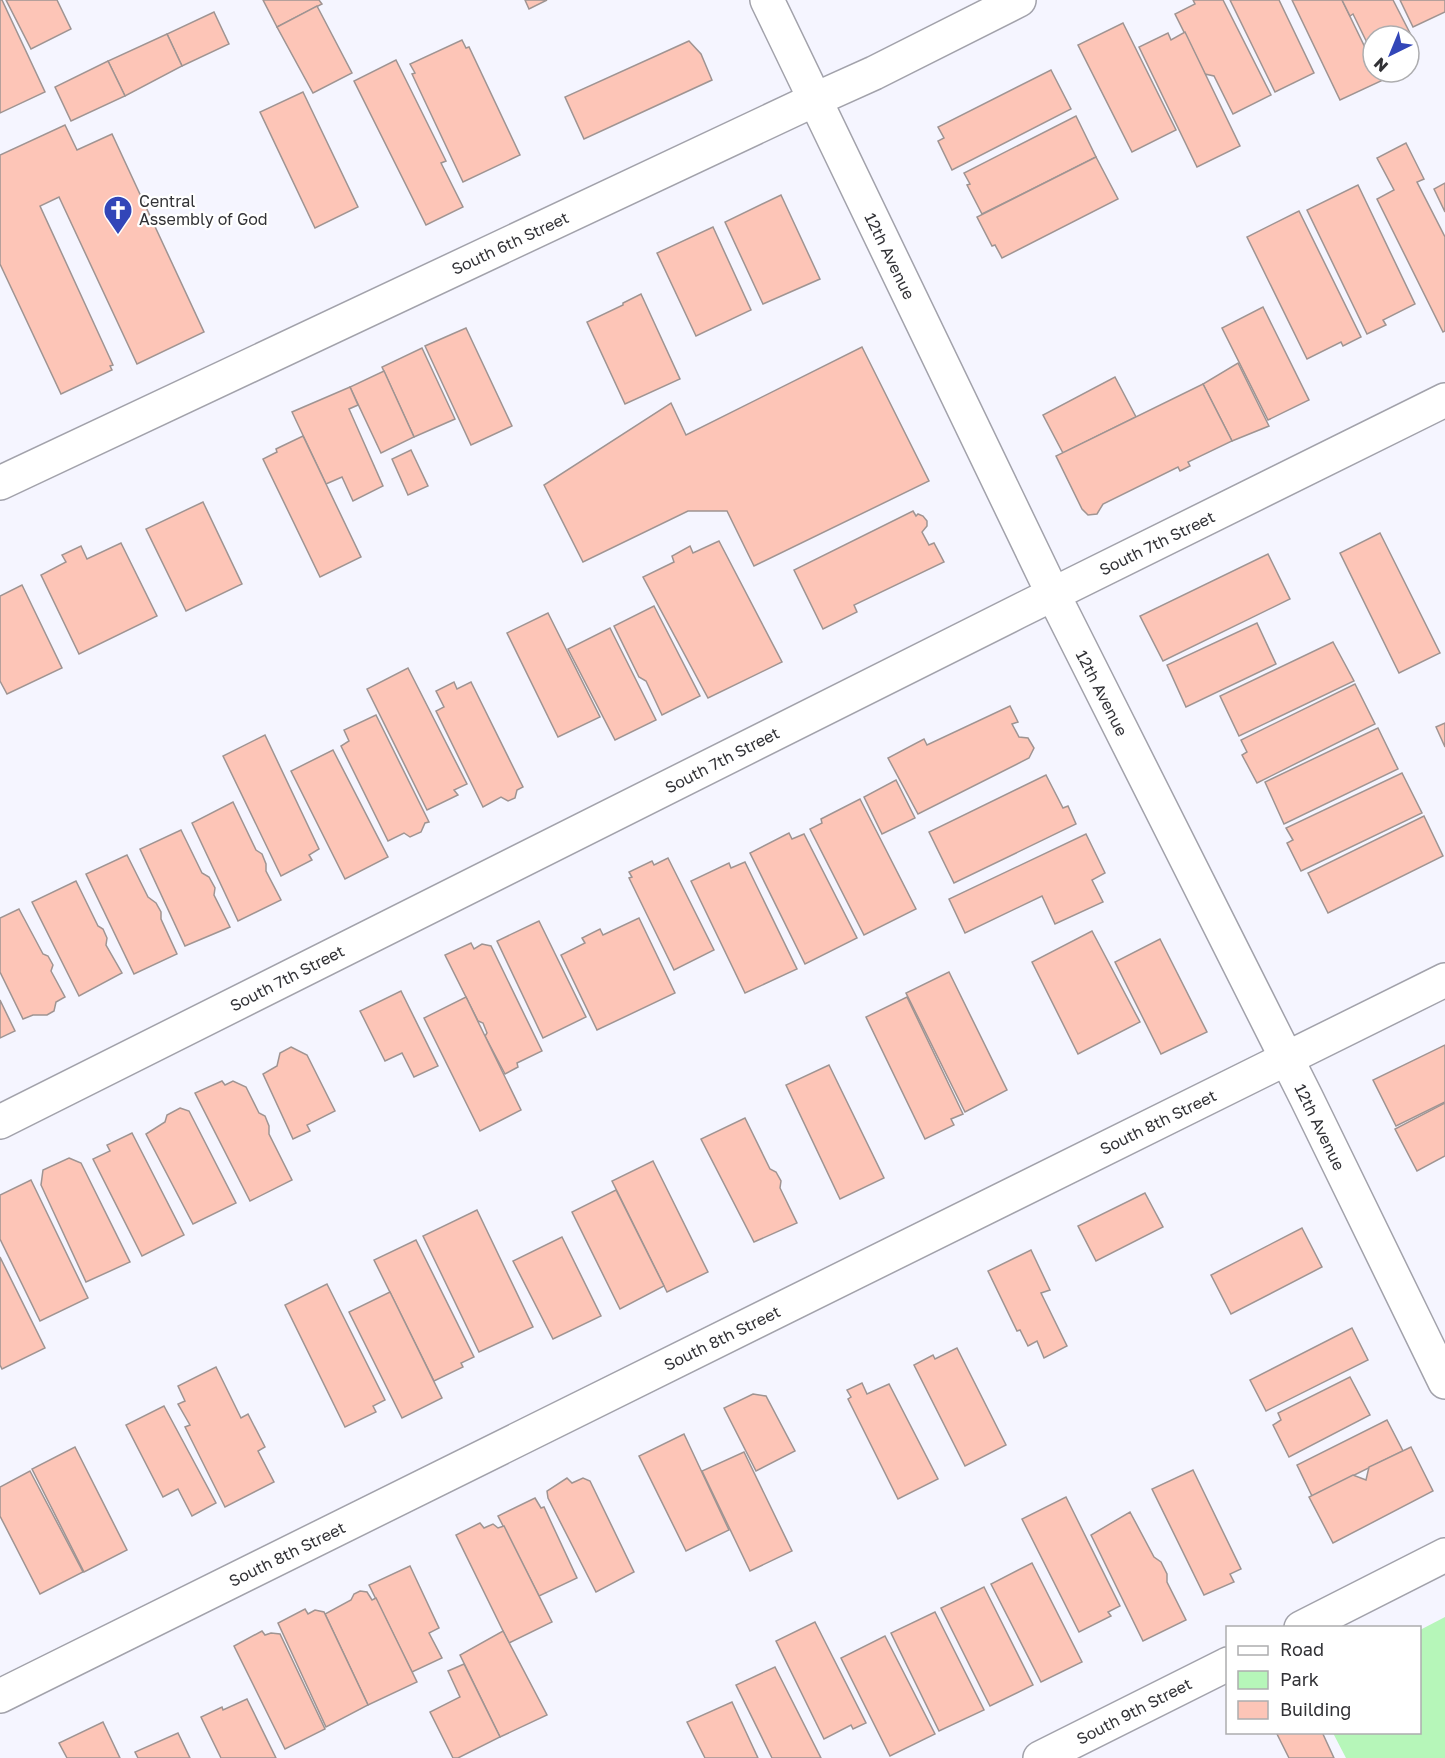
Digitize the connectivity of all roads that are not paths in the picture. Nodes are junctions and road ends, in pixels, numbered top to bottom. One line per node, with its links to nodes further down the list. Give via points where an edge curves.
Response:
1 (767, 0): 3 (street, 12th Avenue)
2 (1019, 0): 3 (street, South 6th Street)
3 (814, 100): 5 (street, South 6th Street); 6 (street, 12th Avenue)
4 (1445, 400): 6 (street, South 7th Street)
5 (0, 483)
6 (1053, 594): 8 (street, 12th Avenue); 9 (street, South 7th Street)
7 (1445, 980): 8 (street, South 8th Street)
8 (1287, 1059): 10 (street, 12th Avenue); 14 (street, South 8th Street)
9 (0, 1122)
10 (1445, 1382)
11 (1445, 1556): 12 (street)
12 (1305, 1626)
13 (1226, 1665): 15 (street, South 9th Street)
14 (0, 1696)
15 (1040, 1758)

